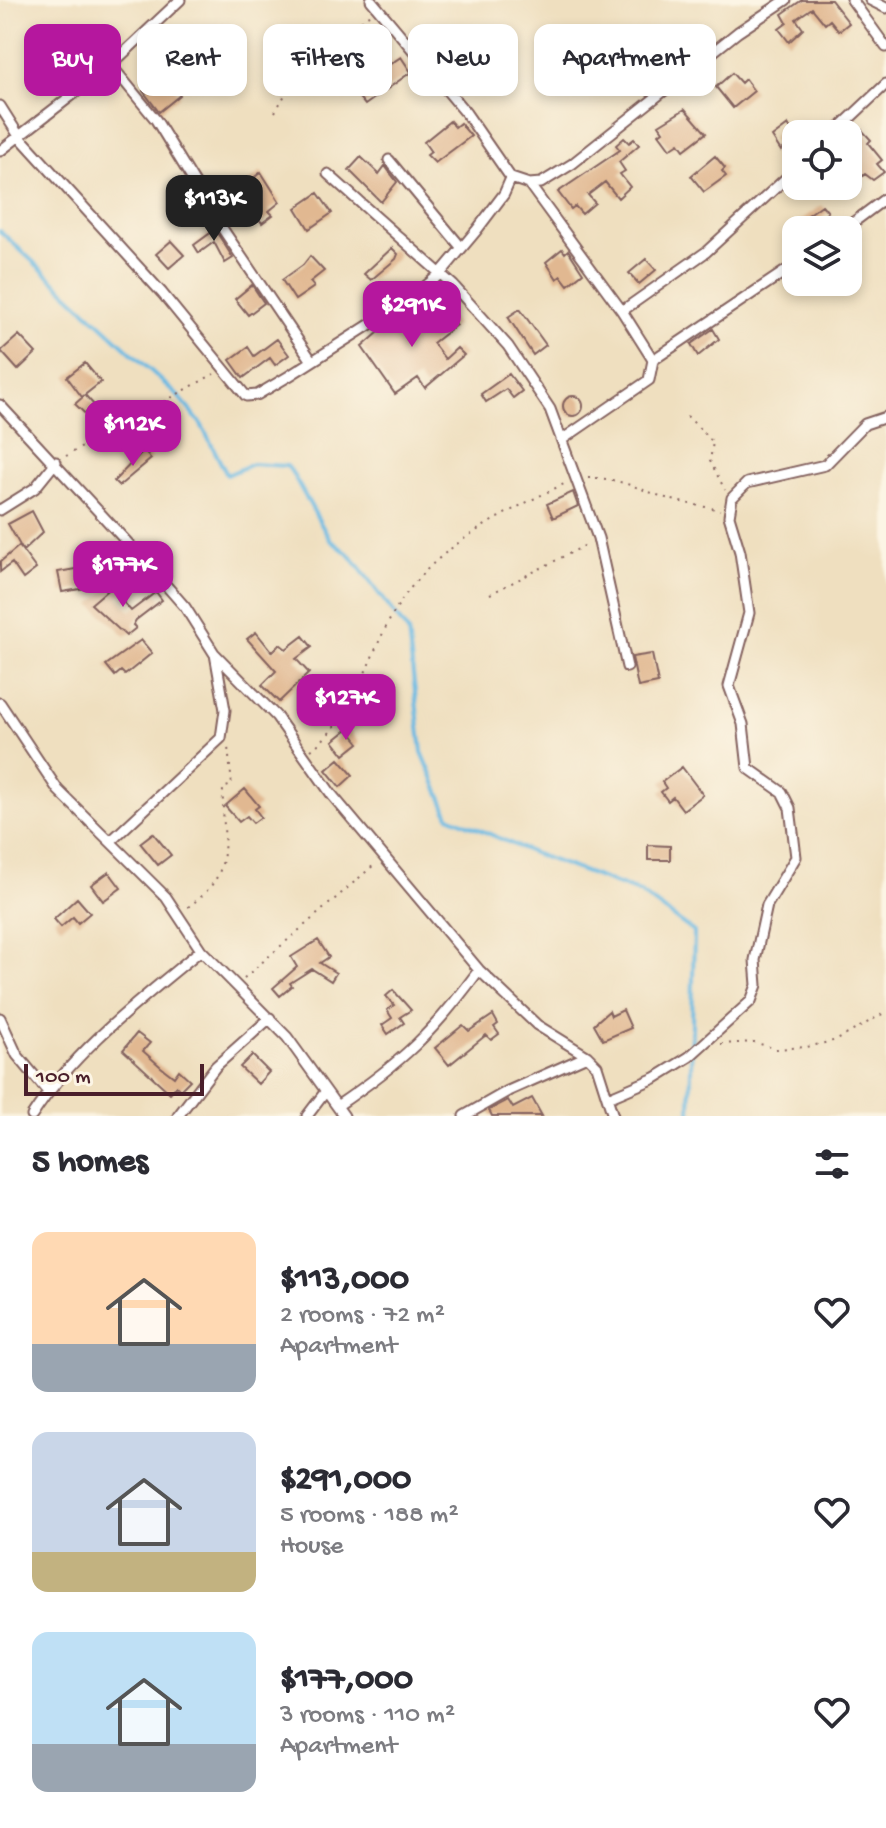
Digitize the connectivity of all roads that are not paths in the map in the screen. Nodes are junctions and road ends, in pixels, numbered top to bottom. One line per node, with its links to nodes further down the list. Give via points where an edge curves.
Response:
1 (180, 0): 8 (street)
2 (371, 0): 18 (street, via 466,113)
3 (786, 0): 20 (street, via 572,164 552,178)
4 (852, 0): 7 (street)
5 (870, 0): 6 (street)
6 (886, 8)
7 (886, 47)
8 (121, 56)
9 (121, 77): 28 (street, via 156,120)
10 (886, 84): 13 (street)
11 (71, 96): 14 (street)
12 (0, 106): 14 (street)
13 (848, 120)
14 (19, 136): 15 (street); 28 (street, via 162,293 241,393 252,396)
15 (0, 151)
16 (389, 160): 23 (street)
17 (328, 174): 25 (street)
18 (511, 178): 20 (street); 23 (street)
19 (782, 182): 26 (street, via 706,252)
20 (529, 184): 26 (street)
21 (886, 198): 22 (street)
22 (862, 216)
23 (461, 247): 25 (street)
24 (782, 273): 27 (street)
25 (440, 274): 28 (street); 31 (street, via 529,373)
26 (622, 311): 27 (street)
27 (653, 360): 31 (street, via 649,380)
28 (312, 361)
29 (0, 405): 32 (street)
30 (886, 417): 45 (street, via 865,424 825,465 747,483 732,498 729,511 749,613 729,686 743,724 748,768 782,792 790,808 796,857 767,905 751,1001 708,1043 655,1078)
31 (563, 439): 35 (street, via 598,538)
32 (56, 462): 33 (street, via 35,488); 34 (street, via 185,607)
33 (0, 510)
34 (214, 653): 37 (street, via 226,722 221,738); 39 (street, via 276,716 302,756)
35 (627, 667)
36 (0, 703): 37 (street, via 58,790)
37 (111, 841): 38 (street, via 166,897)
38 (201, 950): 41 (street); 44 (street, via 103,1032)
39 (479, 970): 42 (street, via 537,1025); 46 (street, via 438,1026)
40 (0, 1018): 44 (street, via 17,1055)
41 (270, 1018): 43 (street); 48 (street, via 216,1066)
42 (587, 1056): 45 (street, via 597,1066); 51 (street)
43 (326, 1091): 46 (street); 49 (street)
44 (48, 1092): 47 (street)
45 (608, 1098): 52 (street)
46 (337, 1106): 50 (street)
47 (32, 1116)
48 (178, 1116)
49 (307, 1116)
50 (344, 1116)
51 (464, 1116)
52 (613, 1116)

